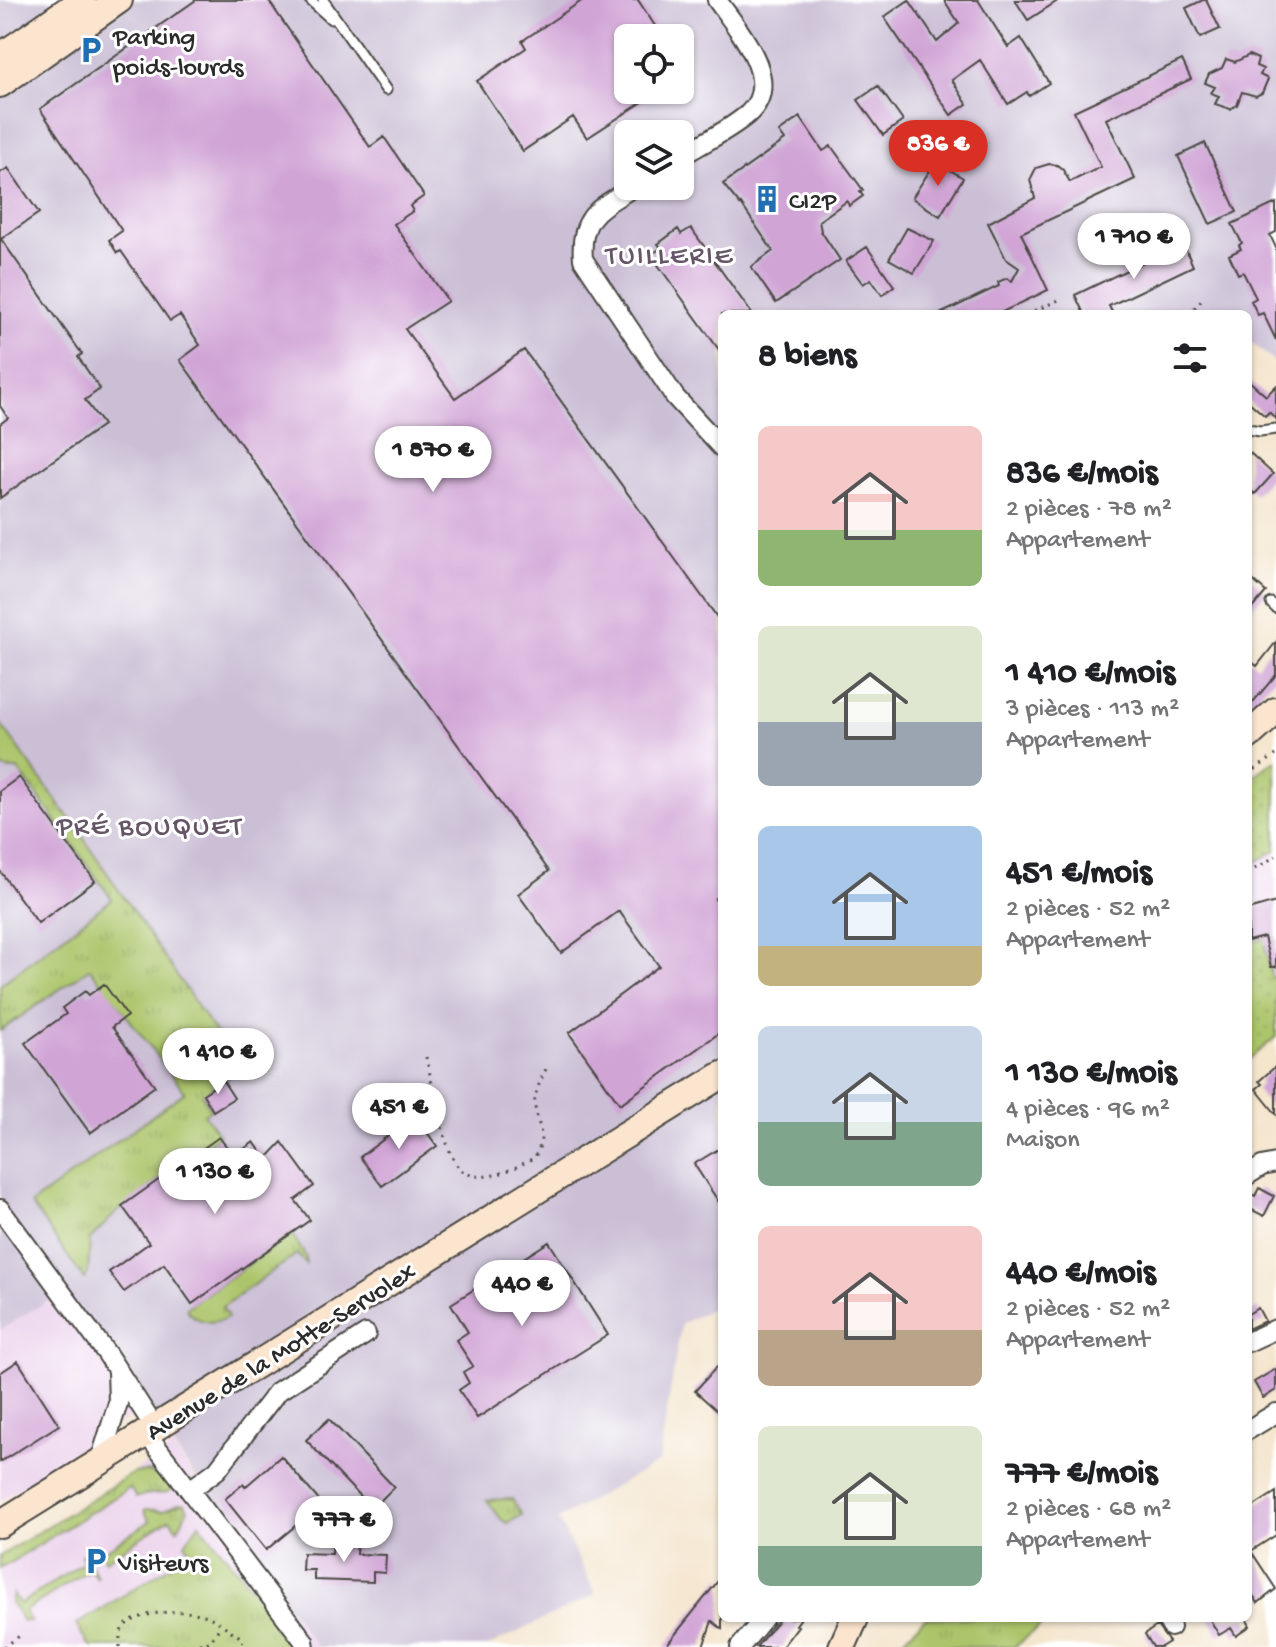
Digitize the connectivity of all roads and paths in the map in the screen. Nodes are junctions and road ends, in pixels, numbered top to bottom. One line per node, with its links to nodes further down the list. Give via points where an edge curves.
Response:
1 (82, 0): 7 (main road)
2 (119, 0): 8 (main road)
3 (310, 0): 6 (lane)
4 (323, 0): 6 (lane)
5 (717, 0): 10 (street, via 762,80 759,99 749,113)
6 (350, 37): 9 (lane)
7 (0, 57)
8 (0, 84)
9 (386, 90)
10 (694, 148)
11 (614, 200): 18 (street, via 594,213 584,232 583,259 675,397)
12 (1204, 297): 15 (path)
13 (1061, 299): 14 (path)
14 (1036, 310)
15 (1193, 310)
16 (1276, 429): 17 (lane)
17 (1252, 430)
18 (718, 444)
19 (1276, 711): 21 (main road)
20 (1276, 726): 22 (main road)
21 (1252, 732)
22 (1252, 746)
23 (1276, 755): 24 (path)
24 (1252, 771)
25 (1276, 849): 26 (path)
26 (1274, 858): 27 (path)
27 (1252, 871)
28 (426, 1057): 29 (path, via 458,1167 482,1176 500,1174 535,1157 542,1142 534,1105)
29 (548, 1064)
30 (718, 1077): 40 (main road, Avenue de la Motte-Servolex)
31 (1276, 1163): 32 (street)
32 (1252, 1172)
33 (0, 1209): 37 (street)
34 (1276, 1329): 36 (street)
35 (366, 1334): 42 (street, via 277,1392 217,1470)
36 (1252, 1340)
37 (116, 1367): 40 (street); 41 (street, via 118,1403)
38 (1276, 1413): 39 (street)
39 (1252, 1428)
40 (150, 1430): 41 (main road, Avenue de la Motte-Servolex); 42 (street)
41 (100, 1461): 43 (main road, Avenue de la Motte-Servolex)
42 (190, 1490): 53 (street)
43 (0, 1524)
44 (761, 1622): 54 (street)
45 (853, 1622): 55 (main road)
46 (221, 1625): 48 (path); 50 (path, via 198,1614 157,1613 124,1627); 52 (path, via 242,1638)
47 (21, 1635): 49 (path)
48 (209, 1645): 51 (path)
49 (4, 1647)
50 (120, 1647)
51 (167, 1647)
52 (243, 1647)
53 (305, 1647)
54 (740, 1647)
55 (842, 1647)

